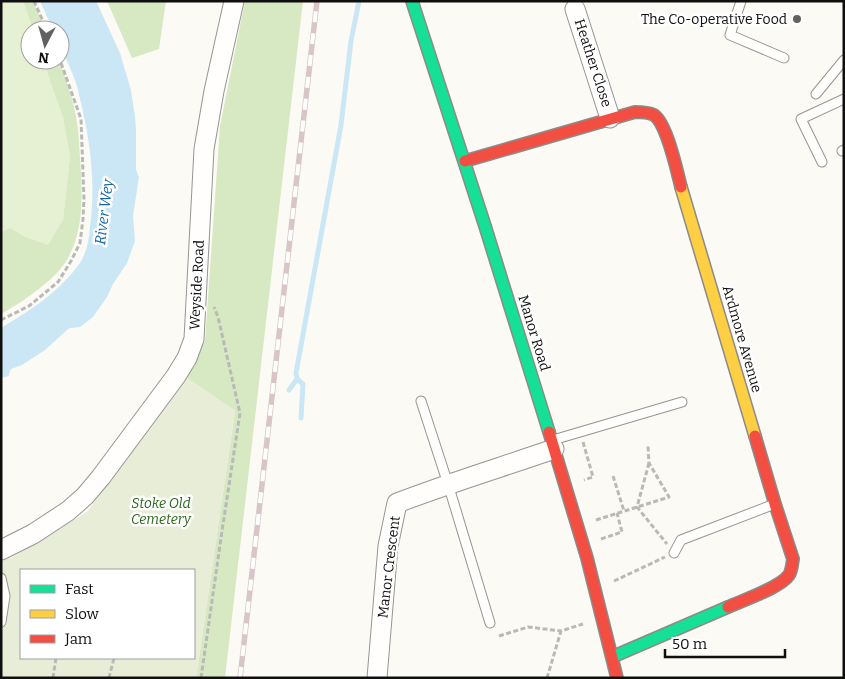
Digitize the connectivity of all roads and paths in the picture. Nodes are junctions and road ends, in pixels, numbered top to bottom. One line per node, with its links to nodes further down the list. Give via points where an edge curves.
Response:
1 (34, 1): 6 (path)
2 (234, 1): 32 (street, Weyside Road, via 204,149 194,339 187,358 85,496 33,534)
3 (412, 1): 13 (street, Manor Road)
4 (741, 1): 7 (lane, via 730,35)
5 (575, 9): 12 (street, Heather Close)
6 (43, 20)
7 (784, 58)
8 (844, 60): 10 (lane)
9 (64, 70): 16 (path, via 81,119 84,198 80,243 58,282 29,306)
10 (816, 94)
11 (844, 99): 14 (lane, via 801,119)
12 (610, 118): 13 (street, Ardmore Avenue); 26 (street, Ardmore Avenue, via 635,112 653,114 666,135)
13 (465, 161): 20 (street, Manor Road)
14 (822, 162)
15 (211, 301): 46 (path, via 218,317 240,413)
16 (1, 320)
17 (421, 401): 24 (lane)
18 (682, 402): 19 (lane)
19 (580, 431): 20 (lane); 25 (path, via 593,477)
20 (553, 445): 24 (street, Manor Crescent); 25 (street, Manor Road)
21 (648, 446): 22 (path)
22 (649, 463): 27 (path); 27 (path, via 668,497)
23 (613, 476): 28 (path)
24 (448, 484): 38 (lane); 47 (street, Manor Crescent, via 397,503 388,546)
25 (565, 486): 30 (street, Manor Road)
26 (775, 504): 33 (lane, via 681,540); 41 (street, Ardmore Avenue, via 793,559 792,569 784,580)
27 (637, 507): 28 (path); 33 (path)
28 (624, 511): 29 (path)
29 (617, 513): 30 (path); 31 (path, via 622,532)
30 (577, 526): 31 (street, Manor Road)
31 (583, 546): 35 (street, Manor Road)
32 (1, 550)
33 (674, 553): 35 (path)
34 (1, 578): 37 (lane, via 5,596)
35 (596, 590): 36 (street, Manor Road)
36 (603, 619): 39 (path); 41 (street, Manor Road)
37 (1, 622)
38 (490, 622)
39 (562, 631): 40 (path, via 528,626); 48 (path)
40 (499, 636)
41 (612, 657): 49 (street, Manor Road)
42 (56, 659): 44 (path)
43 (114, 659): 45 (path)
44 (52, 678)
45 (108, 678)
46 (201, 678)
47 (377, 678)
48 (547, 678)
49 (617, 678)

